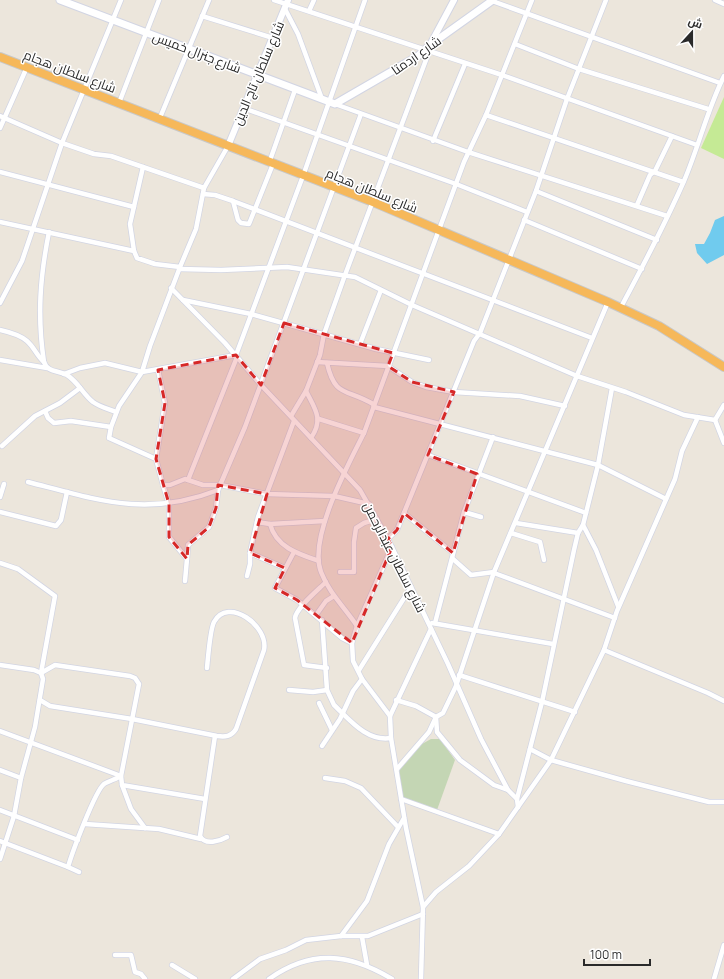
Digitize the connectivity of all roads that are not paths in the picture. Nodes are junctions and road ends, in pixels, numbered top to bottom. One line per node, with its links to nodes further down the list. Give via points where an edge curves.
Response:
1 (60, 0): 18 (main road, شارع جنرال خميس)
2 (121, 0): 18 (street)
3 (159, 0): 20 (street)
4 (209, 0): 17 (street)
5 (274, 0): 13 (street)
6 (314, 0): 15 (street)
7 (365, 0): 19 (street)
8 (454, 0): 25 (street)
9 (492, 0): 16 (street); 25 (main road, شارع اردمتا)
10 (532, 0): 16 (street)
11 (606, 0): 21 (street)
12 (715, 0): 14 (street)
13 (287, 4): 15 (street); 22 (street, شارع سلطان تاج الدين); 37 (street)
14 (724, 4)
15 (309, 11): 19 (street)
16 (526, 14): 21 (street); 23 (street)
17 (202, 16): 22 (street); 24 (street)
18 (113, 19): 20 (main road, شارع جنرال خميس); 34 (street)
19 (355, 27): 25 (street); 37 (street)
20 (147, 32): 24 (main road, شارع جنرال خميس); 38 (street)
21 (590, 37): 29 (street); 33 (street)
22 (273, 38): 31 (street, شارع سلطان تاج الدين)
23 (515, 44): 29 (street); 30 (street)
24 (188, 48): 31 (main road, شارع جنرال خميس); 44 (street)
25 (428, 49): 27 (street); 37 (main road, شارع اردمتا, via 400,67); 47 (street)
26 (0, 57): 28 (highway, شارع سلطان هجام)
27 (465, 64): 30 (street); 51 (street)
28 (27, 67): 34 (highway, شارع سلطان هجام); 43 (street)
29 (579, 69): 36 (street); 40 (street)
30 (502, 75): 36 (street); 42 (street)
31 (257, 76): 35 (main road, شارع جنرال خميس); 39 (street, شارع سلطان تاج الدين)
32 (724, 76): 33 (street)
33 (720, 83): 40 (street)
34 (84, 89): 38 (highway, شارع سلطان هجام); 52 (street)
35 (295, 90): 37 (main road, شارع جنرال خميس); 45 (street)
36 (567, 99): 49 (street); 50 (street)
37 (329, 102): 41 (street); 48 (street)
38 (119, 103): 44 (highway, شارع سلطان هجام)
39 (243, 108): 45 (street); 54 (street, شارع سلطان تاج الدين)
40 (708, 109): 53 (street)
41 (361, 114): 47 (street); 55 (street)
42 (486, 115): 50 (street); 56 (street)
43 (2, 117): 46 (street); 52 (street)
44 (159, 120): 54 (highway, شارع سلطان هجام)
45 (284, 123): 48 (street); 58 (street)
46 (0, 128)
47 (400, 128): 51 (street); 57 (street)
48 (318, 135): 55 (street); 62 (street)
49 (672, 136): 53 (street); 60 (street)
50 (554, 137): 60 (street); 63 (street)
51 (433, 140): 56 (street)
52 (62, 143): 59 (street); 65 (street)
53 (697, 145): 64 (street)
54 (228, 146): 58 (highway, شارع سلطان هجام); 68 (street)
55 (350, 146): 57 (street); 67 (street)
56 (468, 152): 63 (street); 66 (street)
57 (389, 160): 66 (street); 71 (street)
58 (271, 163): 62 (highway, شارع سلطان هجام); 74 (street)
59 (143, 167): 68 (street, via 177,178); 73 (street)
60 (655, 171): 64 (street); 72 (street, via 650,175)
61 (0, 172): 65 (street)
62 (303, 176): 67 (highway, شارع سلطان هجام); 79 (street)
63 (540, 176): 69 (street); 72 (street)
64 (683, 182): 76 (street)
65 (48, 184): 73 (street); 80 (street)
66 (456, 184): 75 (street); 81 (street)
67 (334, 188): 71 (highway, شارع سلطان هجام); 83 (street)
68 (203, 191): 70 (street); 88 (street, via 196,229)
69 (536, 191): 75 (street); 84 (street)
70 (233, 201): 74 (street); 74 (street, via 241,223 249,224)
71 (373, 202): 81 (highway, شارع سلطان هجام); 85 (street)
72 (637, 205): 76 (street)
73 (134, 207): 86 (street, via 130,224)
74 (255, 210): 79 (street)
75 (527, 212): 77 (street)
76 (667, 216): 84 (street)
77 (524, 220): 87 (street); 91 (street)
78 (0, 222): 80 (street)
79 (285, 222): 83 (street); 89 (street)
80 (32, 228): 82 (street); 99 (street, via 22,261)
81 (440, 230): 87 (highway, شارع سلطان هجام); 92 (street)
82 (49, 232): 86 (street); 113 (street, via 39,294)
83 (317, 233): 85 (street); 90 (street)
84 (657, 240): 91 (street)
85 (356, 248): 92 (street); 93 (street)
86 (134, 251): 88 (street, via 137,258)
87 (508, 259): 96 (street); 98 (highway, شارع سلطان هجام)
88 (180, 268): 89 (street); 94 (street)
89 (268, 268): 90 (street); 102 (street)
90 (305, 269): 93 (street); 103 (street)
91 (642, 269): 101 (street)
92 (423, 273): 96 (street); 100 (street)
93 (345, 275): 95 (street, via 363,280); 106 (street)
94 (172, 288): 97 (street, شارع سلطان عبدالرحمن); 120 (street)
95 (381, 290): 100 (street); 108 (street)
96 (493, 299): 105 (street); 107 (street)
97 (183, 300): 102 (street); 110 (street, شارع سلطان عبدالرحمن)
98 (608, 302): 101 (highway, شارع سلطان هجام); 107 (street)
99 (0, 303)
100 (412, 305): 105 (street); 109 (street)
101 (621, 307): 117 (highway, شارع سلطان هجام, via 659,326)
102 (250, 314): 103 (street); 110 (street)
103 (284, 323): 106 (street); 123 (street)
104 (0, 330): 113 (street, via 13,333 28,342)
105 (480, 333): 122 (street); 127 (street, via 474,341)
106 (324, 334): 108 (street); 114 (street)
107 (592, 338): 122 (street)
108 (360, 344): 109 (street)
109 (393, 353): 112 (street); 116 (street)
110 (237, 356): 119 (street); 123 (street, شارع سلطان عبدالرحمن); 151 (street)
111 (0, 360): 118 (street)
112 (429, 360)
113 (44, 362): 118 (street)
114 (318, 362): 115 (street); 126 (street)
115 (327, 363): 116 (street); 130 (street, via 331,378 339,390 362,398)
116 (388, 366): 127 (street, via 417,385); 130 (street)
117 (724, 367)
118 (47, 368): 121 (street)
119 (158, 370): 120 (street); 147 (street, via 165,404)
120 (142, 372): 121 (street, via 105,363); 132 (street)
121 (64, 374): 124 (street)
122 (577, 376): 125 (street); 128 (street)
123 (261, 385): 133 (street, شارع سلطان عبدالرحمن); 155 (street)
124 (80, 388): 131 (street); 132 (street, via 93,402)
125 (612, 388): 134 (street, via 684,415); 148 (street)
126 (306, 391): 133 (street); 135 (street)
127 (454, 392): 128 (street, via 520,396); 138 (street)
128 (565, 406): 145 (street)
129 (724, 406): 136 (street)
130 (374, 407): 138 (street); 140 (street)
131 (45, 411): 139 (street, via 54,423 71,421); 144 (street, via 35,416)
132 (116, 412): 139 (street)
133 (291, 416): 137 (street, شارع سلطان عبدالرحمن)
134 (698, 417): 136 (street); 162 (street, via 684,447)
135 (319, 419): 140 (street); 142 (street)
136 (715, 420): 143 (street)
137 (294, 421): 142 (street, شارع سلطان عبدالرحمن); 159 (street)
138 (440, 423): 141 (street); 146 (street)
139 (111, 427): 147 (street, via 109,438 113,441)
140 (364, 433): 149 (street)
141 (493, 437): 145 (street); 150 (street)
142 (311, 438): 149 (street, شارع سلطان عبدالرحمن)
143 (724, 443)
144 (2, 446)
145 (546, 450): 148 (street); 158 (street)
146 (428, 455): 150 (street); 167 (street)
147 (156, 459): 154 (street)
148 (598, 465): 162 (street); 168 (street)
149 (344, 474): 160 (street); 164 (street, شارع سلطان عبدالرحمن, via 360,490)
150 (478, 474): 158 (street); 166 (street)
151 (188, 480): 154 (street); 155 (street, via 203,485)
152 (28, 482): 157 (street)
153 (4, 484): 161 (street)
154 (162, 485): 163 (street)
155 (220, 485): 156 (street); 159 (street)
156 (218, 490): 163 (street); 183 (street, via 216,508 209,527 188,545)
157 (67, 492): 163 (street, via 125,504); 165 (street, via 61,520 56,526)
158 (528, 492): 168 (street); 173 (street)
159 (267, 494): 160 (street); 172 (street)
160 (334, 496): 164 (street); 171 (street)
161 (0, 497)
162 (666, 499): 197 (street)
163 (169, 504): 183 (street, via 169,537)
164 (369, 504): 170 (street, شارع سلطان عبدالرحمن)
165 (0, 512)
166 (464, 512): 169 (street); 182 (street)
167 (404, 513): 178 (street, via 397,530); 182 (street)
168 (586, 513): 175 (street)
169 (481, 517)
170 (377, 519): 178 (street, شارع سلطان عبدالرحمن); 188 (street, via 356,528 354,572)
171 (325, 521): 174 (street); 185 (street)
172 (257, 522): 174 (street); 181 (street)
173 (516, 522): 176 (street); 177 (street)
174 (270, 524): 180 (street, via 275,537)
175 (584, 525): 177 (street); 197 (street, via 616,598)
176 (511, 533): 184 (street, via 540,542); 189 (street)
177 (578, 533): 195 (street)
178 (388, 539): 179 (street, شارع سلطان عبدالرحمن)
179 (392, 547): 193 (street, شارع سلطان عبدالرحمن); 203 (street)
180 (294, 552): 185 (street); 187 (street)
181 (250, 553): 187 (street); 190 (street)
182 (453, 556): 189 (street, via 471,575); 202 (street)
183 (187, 559): 191 (street)
184 (544, 560)
185 (319, 561): 192 (street)
186 (0, 563): 213 (street, via 18,569 55,596)
187 (285, 568): 196 (street, via 275,588 292,596)
188 (340, 572)
189 (494, 572): 195 (street); 205 (street)
190 (246, 576)
191 (185, 581)
192 (326, 582): 194 (street); 196 (street)
193 (411, 587): 201 (street, شارع سلطان عبدالرحمن); 212 (street)
194 (334, 596): 198 (street); 203 (street)
195 (564, 600): 199 (street); 207 (street)
196 (303, 606): 198 (street); 211 (street, via 295,618 303,663 307,667)
197 (617, 611): 199 (street)
198 (316, 615): 200 (street)
199 (615, 618): 208 (street)
200 (322, 620): 206 (street, via 342,638); 211 (street)
201 (428, 623): 202 (street); 204 (street, شارع سلطان عبدالرحمن)
202 (435, 623): 205 (street)
203 (357, 626): 206 (street)
204 (431, 629): 216 (street, شارع سلطان عبدالرحمن); 220 (street)
205 (474, 630): 207 (street); 214 (street)
206 (352, 643): 212 (street, via 354,661)
207 (553, 644): 222 (street)
208 (604, 650): 221 (street); 224 (street)
209 (0, 665): 213 (street)
210 (207, 668): 231 (street, via 213,623 219,616 232,612 258,627 265,643 264,650 236,729 228,736)
211 (327, 668): 218 (street)
212 (359, 670): 215 (street)
213 (41, 673): 219 (street, via 43,679); 228 (street, via 56,665 135,678 139,684)
214 (459, 675): 216 (street); 222 (street)
215 (362, 679): 225 (street); 226 (street)
216 (456, 686): 227 (street, via 442,713); 243 (street, شارع سلطان عبدالرحمن)
217 (289, 690): 218 (street)
218 (327, 690): 225 (street, via 334,705)
219 (40, 700): 228 (street, via 50,706); 233 (street)
220 (396, 700): 226 (street); 227 (street, via 416,706)
221 (724, 701)
222 (542, 702): 224 (street); 235 (street)
223 (319, 703): 229 (street)
224 (575, 712): 236 (street)
225 (342, 713): 229 (street); 232 (street, via 368,735)
226 (390, 716): 232 (street)
227 (436, 717): 237 (street, via 420,744); 243 (street, via 437,732 460,760 494,785)
228 (132, 719): 231 (street); 239 (street)
229 (332, 730): 234 (street)
230 (0, 731): 233 (street)
231 (215, 736): 244 (street)
232 (391, 738): 237 (street)
233 (31, 743): 239 (street); 240 (street)
234 (322, 746)
235 (530, 749): 236 (street); 246 (street)
236 (550, 760): 247 (street, via 677,795 709,802); 248 (street)
237 (397, 769): 245 (street)
238 (0, 770): 240 (street)
239 (121, 776): 242 (street); 252 (street, via 104,784 95,797)
240 (21, 778): 250 (street)
241 (325, 778): 253 (street, via 346,781 361,788)
242 (122, 785): 244 (street); 254 (street, via 131,809)
243 (508, 790): 246 (street, شارع سلطان عبدالرحمن)
244 (205, 799): 257 (street, via 200,832)
245 (401, 799): 251 (street); 255 (street)
246 (517, 799): 248 (street)
247 (724, 802)
248 (518, 807): 255 (street)
249 (0, 810): 250 (street)
250 (14, 816): 258 (street); 260 (street)
251 (404, 818): 253 (street); 264 (street)
252 (85, 824): 254 (street); 258 (street)
253 (398, 827): 266 (street, via 367,901)
254 (145, 828): 257 (street)
255 (499, 834): 264 (street, via 469,866 436,892)
256 (227, 837): 257 (street, via 216,842)
257 (202, 839)
258 (78, 840): 262 (street)
259 (0, 841): 260 (street)
260 (6, 844): 261 (street); 262 (street)
261 (0, 859)
262 (68, 867): 263 (street)
263 (79, 872)
264 (423, 907): 265 (street)
265 (423, 914): 267 (street); 277 (street)
266 (341, 936): 267 (street); 274 (street, via 299,942 286,950 260,959)
267 (362, 937): 271 (street)
268 (724, 945): 278 (street)
269 (115, 955): 272 (street, via 130,954 136,972)
270 (172, 964): 273 (street)
271 (367, 965): 275 (street, via 318,957 292,965); 276 (street)
272 (145, 979)
273 (195, 979)
274 (233, 979)
275 (269, 979)
276 (392, 979)
277 (421, 979)
278 (714, 979)

